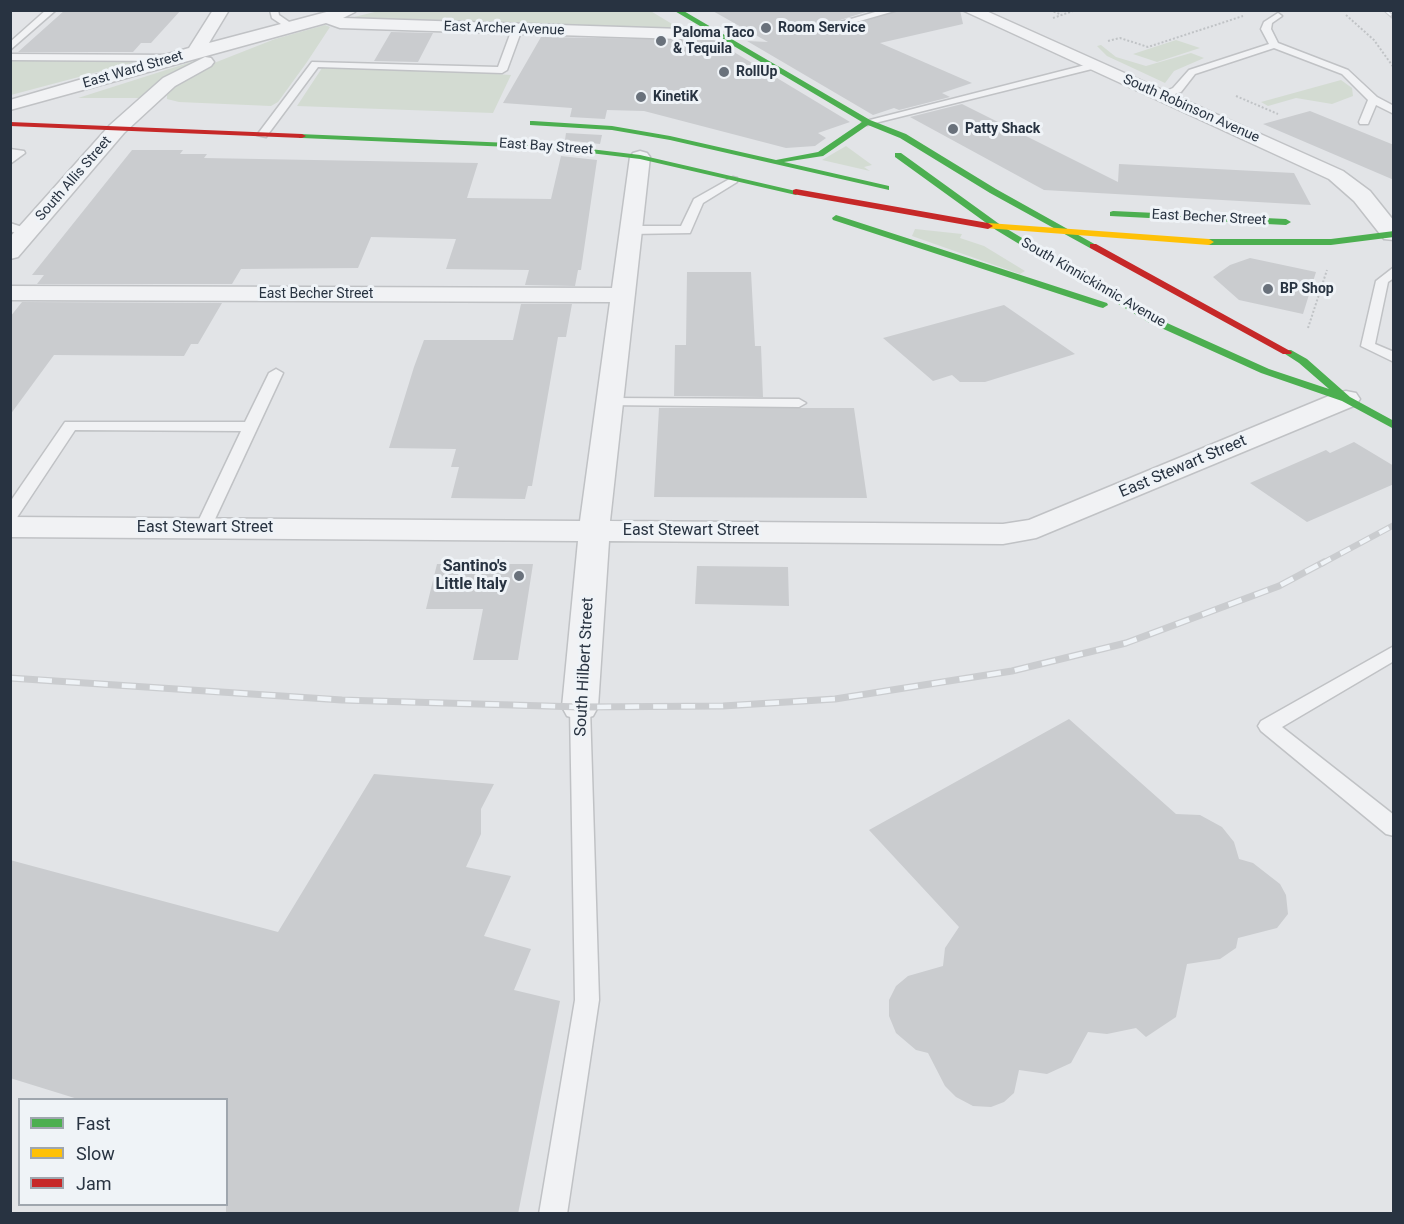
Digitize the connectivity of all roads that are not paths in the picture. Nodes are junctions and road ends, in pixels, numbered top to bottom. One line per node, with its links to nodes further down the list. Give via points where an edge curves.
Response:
1 (52, 10): 16 (lane)
2 (221, 10): 17 (street)
3 (274, 10): 10 (lane, via 275,16)
4 (352, 10): 9 (street, East Ward Street)
5 (676, 10): 30 (main road, South Kinnickinnic Avenue)
6 (894, 10): 11 (lane)
7 (970, 10): 20 (street, South Robinson Avenue)
8 (1278, 16): 15 (lane, via 1268,22 1266,29)
9 (327, 17): 10 (street, East Ward Street); 12 (street, East Archer Avenue, via 340,23)
10 (290, 26): 14 (street, East Ward Street)
11 (825, 28)
12 (517, 29): 13 (street, East Archer Avenue); 27 (lane, via 502,70 315,64)
13 (682, 34)
14 (252, 37): 17 (street, East Ward Street); 28 (street, East Ward Street, via 169,82)
15 (1274, 45): 21 (lane, via 1192,72 1177,90); 22 (lane, via 1345,72)
16 (10, 47)
17 (195, 52): 19 (street, East Ward Street)
18 (10, 57): 19 (lane)
19 (174, 58): 23 (street, East Ward Street)
20 (1093, 66): 21 (street, South Robinson Avenue); 30 (lane)
21 (1160, 96): 55 (street, South Robinson Avenue, via 1336,176 1362,196)
22 (1373, 99): 25 (lane); 31 (lane)
23 (12, 106): 24 (main road)
24 (58, 107)
25 (1394, 111)
26 (255, 114): 27 (main road)
27 (278, 114): 29 (main road); 35 (lane)
28 (134, 115): 33 (main road, East Bay Street); 35 (main road, East Bay Street); 52 (street, South Allis Street)
29 (301, 115)
30 (867, 122): 39 (main road, via 820,154); 43 (main road, South Kinnickinnic Avenue, via 884,144); 45 (main road, South Kinnickinnic Avenue, via 903,136)
31 (1364, 122)
32 (523, 123): 34 (main road, East Bay Street)
33 (10, 124)
34 (612, 128): 37 (main road, via 636,140 642,147); 39 (main road, East Bay Street)
35 (262, 135): 37 (main road, East Bay Street, via 557,147)
36 (10, 152): 38 (lane, via 20,153)
37 (640, 157): 40 (main road, East Bay Street); 53 (street, South Hilbert Street)
38 (10, 161)
39 (768, 161): 41 (main road, East Bay Street)
40 (733, 180): 44 (main road); 51 (main road, East Bay Street); 53 (lane, via 698,201 686,230)
41 (896, 189)
42 (926, 195): 43 (main road)
43 (958, 200): 45 (main road); 51 (main road, South Kinnickinnic Avenue)
44 (801, 207)
45 (1027, 208): 46 (main road); 54 (main road, South Kinnickinnic Avenue)
46 (1059, 211)
47 (1101, 213): 49 (main road, East Becher Street)
48 (822, 214): 64 (main road)
49 (1296, 222)
50 (1338, 226): 55 (main road)
51 (999, 228): 54 (main road, East Bay Street); 64 (main road, South Kinnickinnic Avenue)
52 (19, 230): 57 (street, South Allis Street)
53 (630, 230): 62 (street, South Hilbert Street)
54 (1073, 234): 56 (main road, East Becher Street); 63 (main road, South Kinnickinnic Avenue)
55 (1393, 235): 56 (main road, East Becher Street, via 1331,242)
56 (1224, 243): 58 (main road, via 1198,249)
57 (10, 252)
58 (1192, 256)
59 (1394, 271): 65 (lane, via 1382,281 1368,346)
60 (1184, 278): 63 (main road)
61 (10, 293): 62 (street, East Becher Street)
62 (621, 295): 68 (street, South Hilbert Street)
63 (1210, 309): 67 (main road, South Kinnickinnic Avenue, via 1303,361)
64 (1152, 320): 67 (main road, South Kinnickinnic Avenue, via 1265,371)
65 (1394, 358)
66 (276, 373): 71 (lane)
67 (1346, 399): 70 (main road, South Kinnickinnic Avenue); 75 (street, East Stewart Street, via 1036,528 1002,534)
68 (609, 402): 69 (lane); 75 (street, South Hilbert Street)
69 (799, 403)
70 (1390, 420)
71 (251, 427): 72 (lane, via 70,425); 74 (lane)
72 (10, 515)
73 (10, 527): 74 (street, East Stewart Street)
74 (203, 528): 75 (street, East Stewart Street)
75 (594, 531): 77 (street, South Hilbert Street)
76 (1394, 652): 78 (lane, via 1268,726)
77 (580, 707): 79 (lane, South Hilbert Street, via 587,1000)
78 (1394, 828)
79 (553, 1214)

